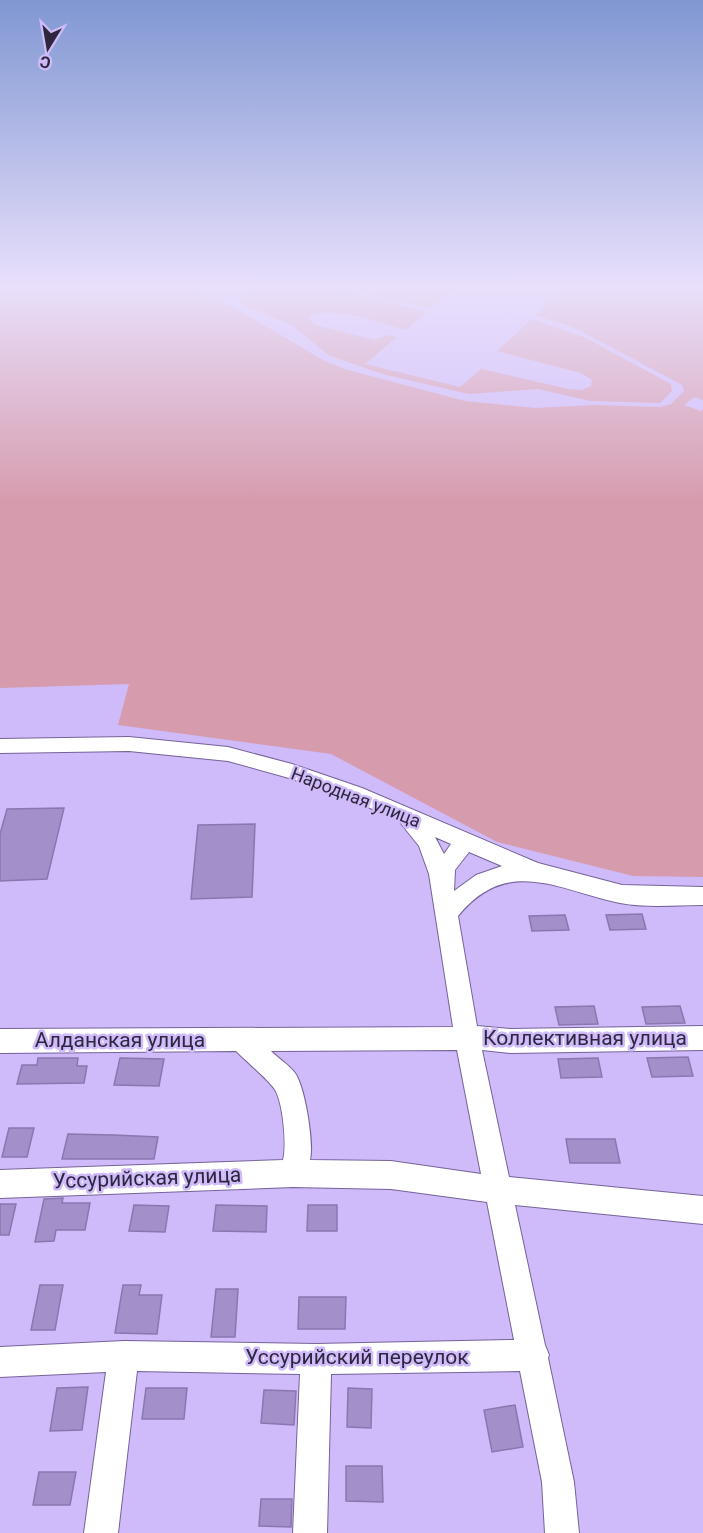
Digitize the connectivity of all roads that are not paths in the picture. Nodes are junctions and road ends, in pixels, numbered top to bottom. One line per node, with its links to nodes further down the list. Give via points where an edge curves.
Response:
1 (0, 746): 2 (street, Народная улица, via 129,744 228,754 292,771)
2 (402, 812): 3 (street, Народная улица); 5 (street, via 430,846)
3 (464, 842): 4 (street, Народная улица); 5 (street, via 445,868)
4 (534, 871): 6 (street, Народная улица, via 622,894); 7 (street, via 507,873 483,881 462,895)
5 (442, 885): 7 (street)
6 (703, 896)
7 (447, 914): 8 (street)
8 (467, 1038): 9 (street, Коллективная улица); 10 (street, Коллективная улица); 14 (street)
9 (703, 1038)
10 (240, 1039): 11 (street, Алданская улица); 12 (street, via 286,1082 296,1123 298,1153)
11 (0, 1041)
12 (293, 1173): 13 (street, Уссурийская улица); 14 (street, Уссурийская улица, via 392,1174)
13 (0, 1184)
14 (498, 1190): 15 (street, Уссурийская улица); 16 (street)
15 (703, 1210)
16 (534, 1355): 18 (street, Уссурийский переулок); 22 (street, via 558,1482)
17 (124, 1356): 18 (street, Уссурийский переулок); 19 (street, Уссурийский переулок); 20 (street)
18 (316, 1359): 21 (street)
19 (0, 1362)
20 (101, 1533)
21 (310, 1533)
22 (562, 1533)

